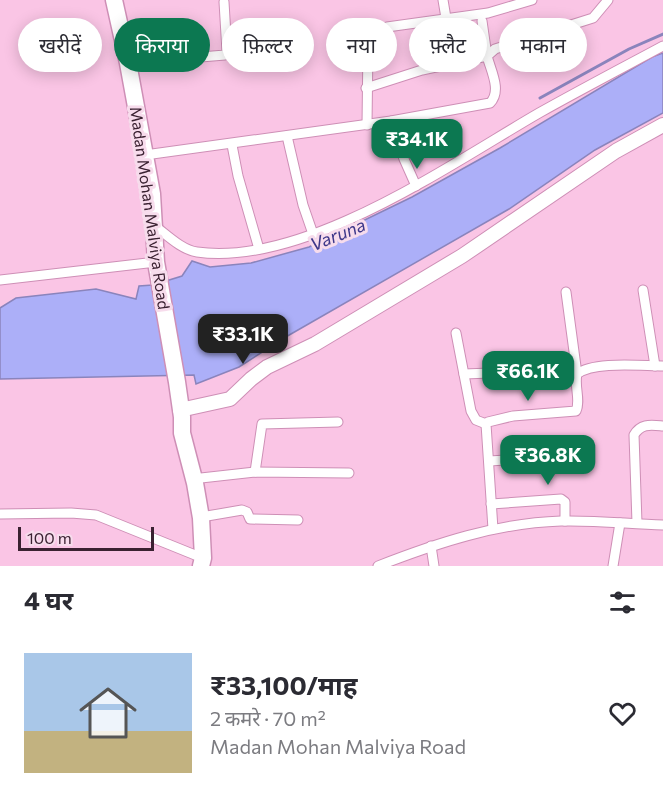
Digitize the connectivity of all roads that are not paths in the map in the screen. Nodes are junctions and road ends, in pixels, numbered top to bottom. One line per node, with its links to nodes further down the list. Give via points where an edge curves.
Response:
1 (114, 0): 6 (highway, Madan Mohan Malviya Road)
2 (444, 0): 7 (street)
3 (532, 0): 7 (street, via 488,13)
4 (608, 0): 10 (street, via 593,18 495,49)
5 (224, 2): 9 (street, via 227,52)
6 (118, 18)
7 (446, 18)
8 (663, 46): 21 (street)
9 (210, 56)
10 (487, 56): 15 (street, via 496,92 490,103)
11 (130, 72): 20 (highway, Madan Mohan Malviya Road)
12 (367, 72): 14 (street)
13 (416, 72): 14 (street)
14 (366, 88): 16 (street)
15 (391, 121): 16 (street); 21 (street)
16 (367, 125): 18 (street)
17 (663, 125): 34 (street, via 452,262 315,344 267,367 230,399)
18 (287, 136): 19 (street); 23 (street)
19 (232, 144): 20 (street); 24 (street)
20 (145, 155): 22 (highway, Madan Mohan Malviya Road)
21 (416, 186): 23 (street)
22 (155, 226): 24 (street, via 190,251); 25 (highway, Madan Mohan Malviya Road)
23 (313, 234): 24 (street)
24 (259, 249)
25 (156, 262): 26 (street); 34 (highway, Madan Mohan Malviya Road)
26 (0, 280)
27 (643, 290): 30 (street)
28 (566, 292): 33 (street)
29 (456, 333): 32 (street)
30 (659, 366): 33 (street, via 603,367)
31 (540, 371): 32 (street)
32 (464, 374): 36 (street, via 474,417)
33 (577, 374): 36 (street, via 576,411 513,416)
34 (181, 413): 42 (highway, Madan Mohan Malviya Road); 53 (highway, Madan Mohan Malviya Road)
35 (338, 422): 40 (street, via 262,424)
36 (486, 424): 39 (street)
37 (663, 426): 49 (street, via 644,426 634,435)
38 (573, 456): 39 (street)
39 (489, 461): 43 (street)
40 (255, 472): 41 (street); 42 (street)
41 (349, 473)
42 (201, 478): 45 (highway, Madan Mohan Malviya Road)
43 (491, 504): 47 (street, via 561,498 565,502); 51 (street)
44 (0, 514): 53 (street, via 96,515)
45 (207, 516): 46 (street, via 242,510 250,519); 53 (highway, Madan Mohan Malviya Road, via 211,541)
46 (298, 520)
47 (565, 521): 48 (street); 51 (street)
48 (620, 522): 49 (street); 56 (street)
49 (637, 523): 50 (street)
50 (663, 525)
51 (493, 529): 52 (street)
52 (431, 546): 54 (street); 55 (street)
53 (206, 563)
54 (378, 566)
55 (434, 566)
56 (613, 566)

